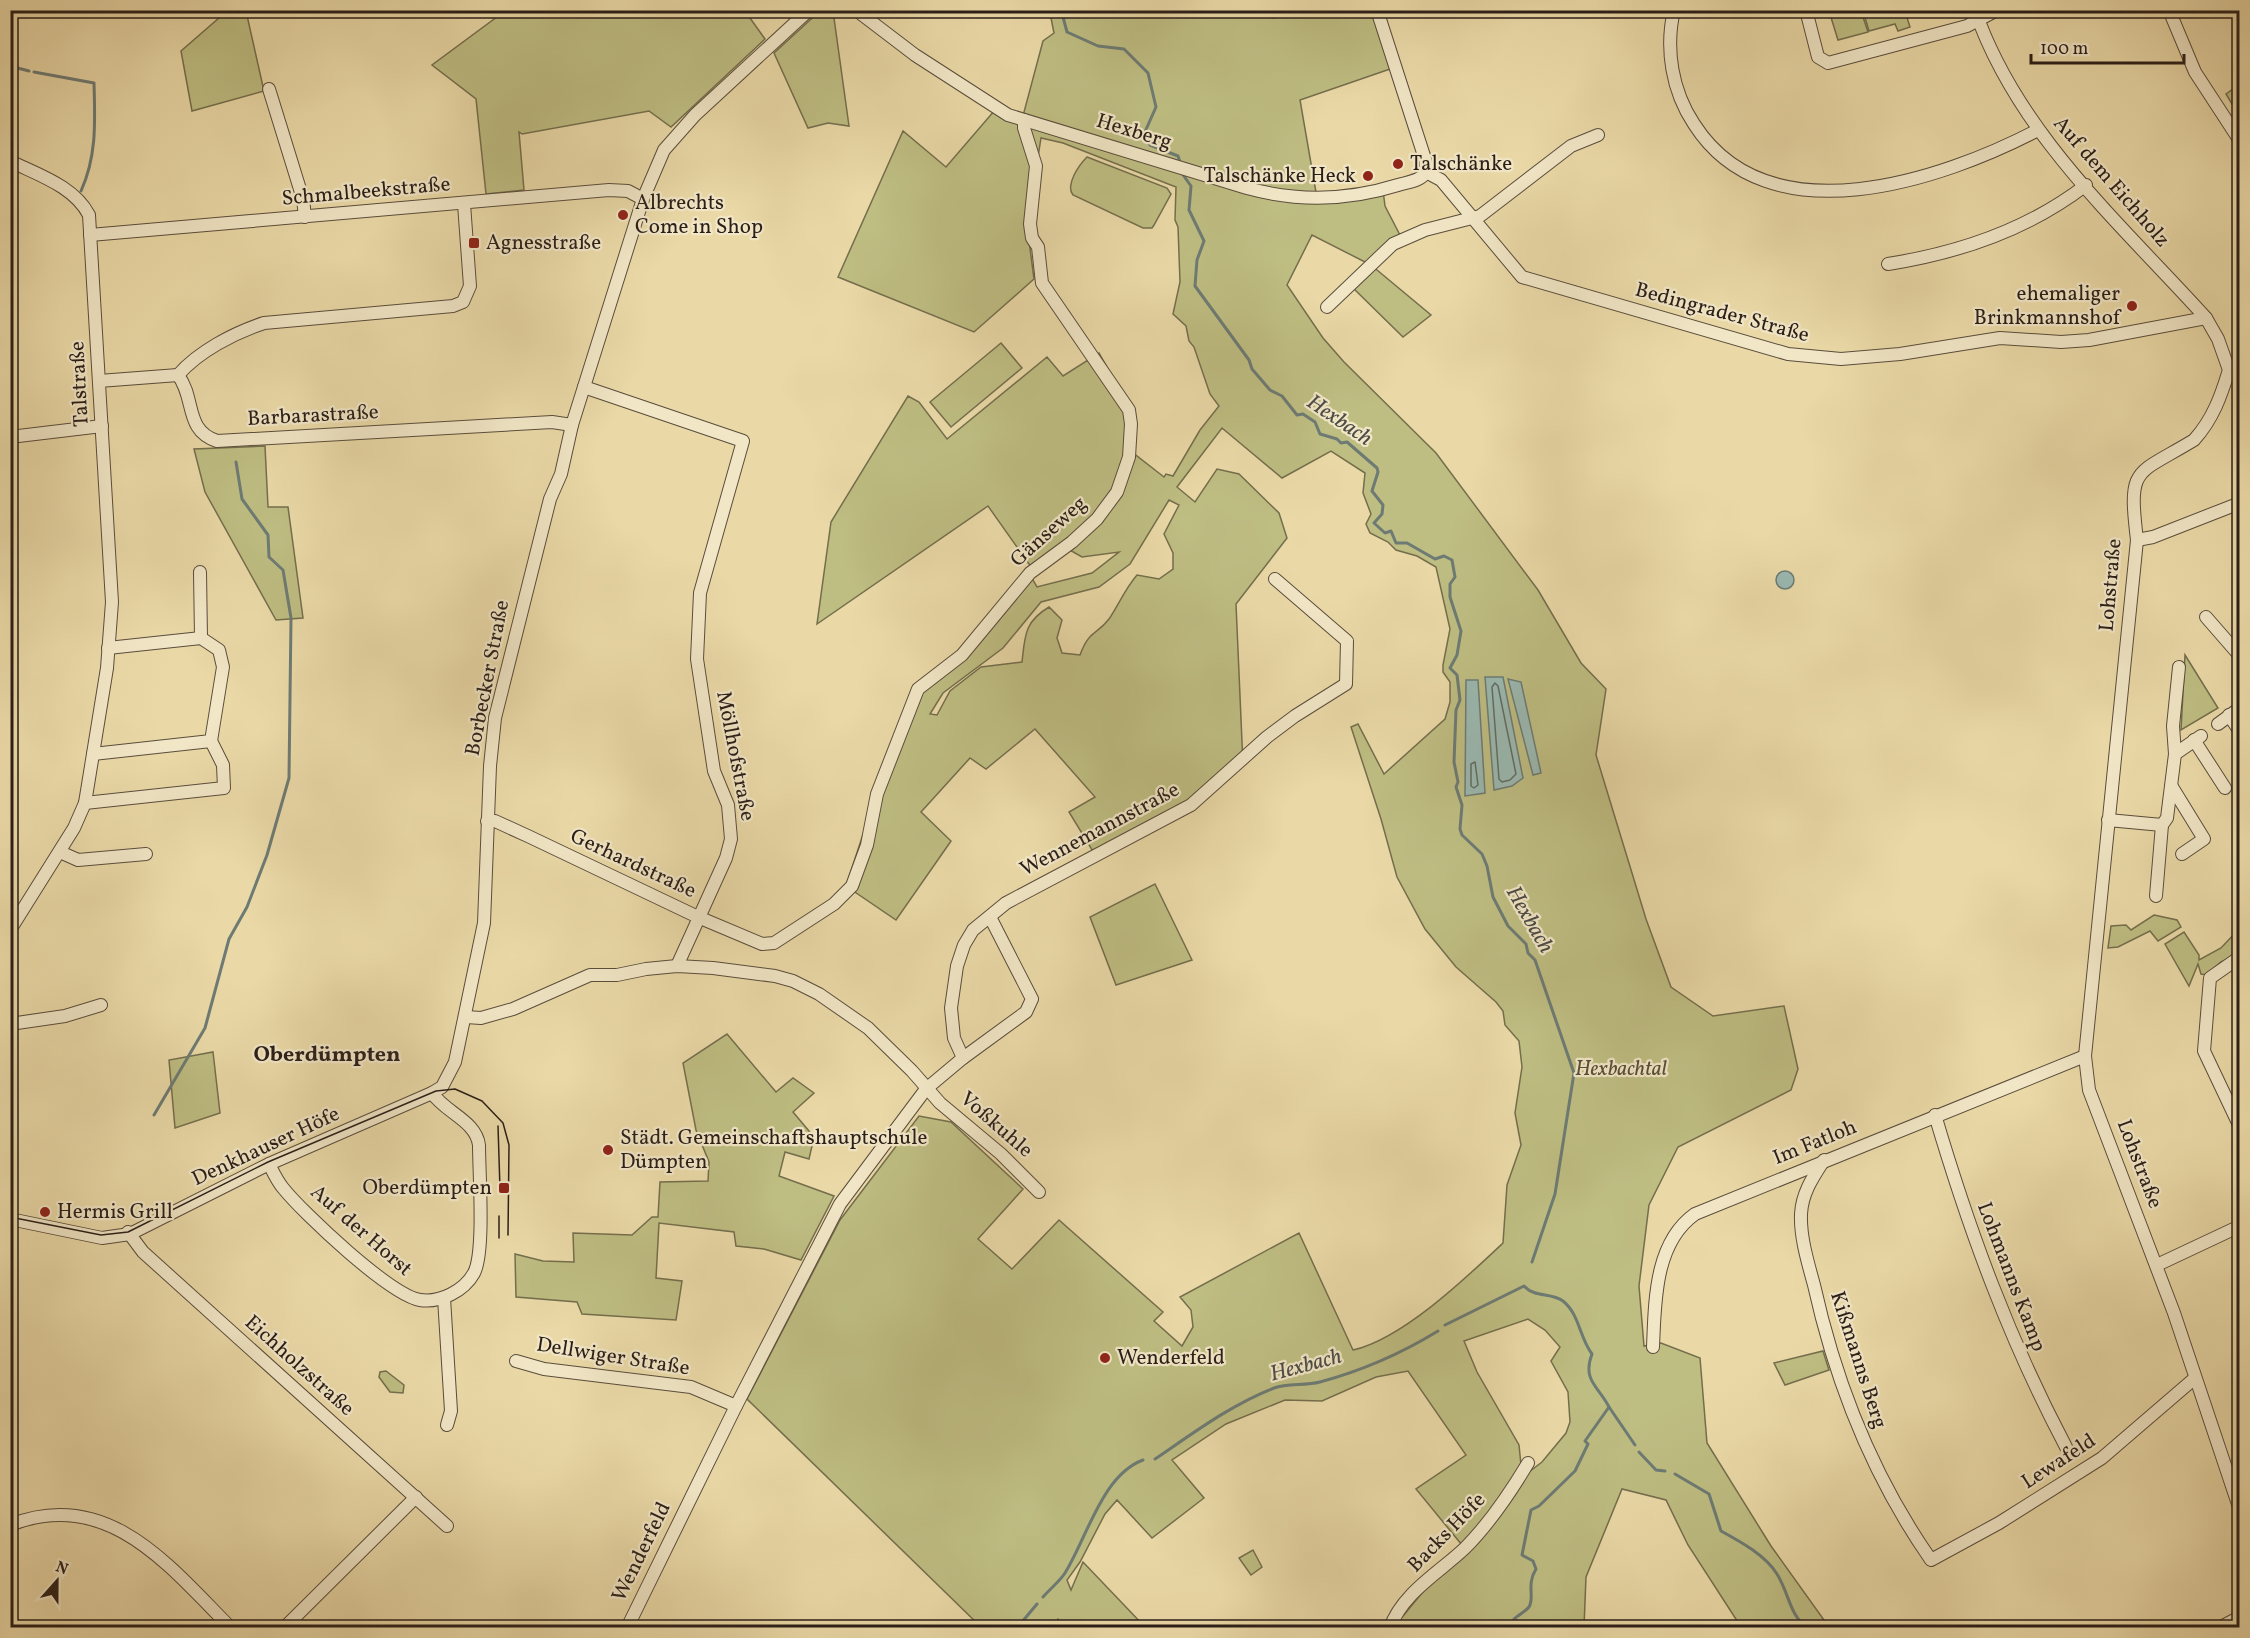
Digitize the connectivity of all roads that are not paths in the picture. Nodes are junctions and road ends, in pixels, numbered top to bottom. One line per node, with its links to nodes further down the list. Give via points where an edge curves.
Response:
1 (809, 10): 17 (street, Borbecker Straße, via 671,140)
2 (856, 10): 10 (street, Hexberg, via 994,107)
3 (1377, 10): 15 (street)
4 (1806, 10): 8 (street, via 1818,57 1828,63 1967,26)
5 (1997, 10): 8 (street)
6 (2169, 10): 13 (street, via 2195,72)
7 (1672, 11): 11 (street, via 1670,54 1684,108 1701,136 1723,156 1760,179 1829,191 1909,181 1984,157)
8 (1976, 15): 11 (street, Auf dem Eichholz, via 2000,69)
9 (269, 89): 19 (street)
10 (1024, 120): 15 (street, Hexberg, via 1262,192 1314,199 1383,190 1419,179); 60 (street, Gänseweg, via 1036,166 1030,224 1038,247 1040,277 1129,410 1131,435 1124,475 1097,519 1030,573 962,655 918,689 877,794 867,845 852,885 834,904 774,943)
11 (2038, 130): 16 (street, Auf dem Eichholz)
12 (1598, 135): 20 (street, via 1570,146 1484,214)
13 (2240, 141)
14 (10, 161): 21 (street, Talstraße, via 82,200 89,215)
15 (1426, 172): 20 (street, Bedingrader Straße, via 1441,180)
16 (2086, 185): 22 (street, via 2051,208 1986,240); 24 (street, Auf dem Eichholz)
17 (644, 199): 18 (street, Schmalbeekstraße, via 628,191 609,190); 28 (street, Borbecker Straße)
18 (464, 204): 19 (street, Schmalbeekstraße); 26 (street, via 471,286 463,302 264,323 190,362)
19 (305, 217): 21 (street, Schmalbeekstraße)
20 (1470, 218): 23 (street, via 1425,230 1393,244); 24 (street, Bedingrader Straße, via 1522,277 1788,354 1841,359 2000,338 2089,340)
21 (90, 236): 27 (street, Talstraße)
22 (1888, 264)
23 (1326, 307)
24 (2206, 318): 25 (street, Auf dem Eichholz)
25 (2234, 369): 33 (street, Lohstraße, via 2201,433 2146,468 2136,480 2133,500)
26 (178, 375): 27 (street); 29 (street, Barbarastraße, via 187,387 195,424 201,433 217,441)
27 (99, 381): 30 (street, Talstraße)
28 (584, 387): 29 (street, Borbecker Straße); 57 (street, Möllhofstraße, via 743,441 700,593 697,660 714,771 728,805 731,839)
29 (572, 424): 51 (street, Borbecker Straße, via 570,445 550,499 495,718)
30 (102, 426): 31 (street); 38 (street, Talstraße, via 112,602)
31 (10, 437)
32 (2240, 503): 33 (street)
33 (2137, 540): 50 (street, Lohstraße)
34 (200, 572): 37 (street)
35 (1275, 579): 58 (street, Wennemannstraße, via 1347,640 1346,684 1267,737 1191,805 1006,903)
36 (2206, 617): 39 (street)
37 (201, 638): 38 (street); 44 (street, via 219,650 223,667)
38 (108, 648): 45 (street, Talstraße)
39 (2240, 656)
40 (2179, 667): 46 (street, via 2173,726)
41 (2234, 712): 42 (street); 43 (street)
42 (2218, 724)
43 (2240, 732)
44 (211, 741): 45 (street); 49 (street, via 223,765 224,788)
45 (93, 754): 49 (street, Talstraße)
46 (2175, 754): 47 (street); 48 (street, via 2198,738)
47 (2172, 787): 52 (street, via 2167,818); 55 (street, via 2204,839)
48 (2225, 788)
49 (85, 803): 53 (street, Talstraße)
50 (2108, 820): 52 (street); 66 (street, Lohstraße)
51 (487, 821): 57 (street, Gerhardstraße, via 495,821); 64 (street, Borbecker Straße, via 484,923)
52 (2162, 825): 56 (street)
53 (60, 852): 54 (street, via 78,860); 59 (street, Talstraße)
54 (146, 854)
55 (2182, 854)
56 (2156, 896)
57 (698, 917): 60 (street, Gerhardstraße); 62 (street, Möllhofstraße)
58 (990, 917): 67 (street, Wennemannstraße, via 974,930 957,966 951,1008 954,1038); 67 (street, via 1032,999 1026,1012)
59 (10, 930)
60 (762, 944)
61 (2240, 957): 71 (street, via 2210,978 2204,1051)
62 (677, 966): 64 (street, via 590,975 513,1009 481,1018); 68 (street, via 775,976 819,994 868,1028)
63 (100, 1005): 65 (street, via 65,1016)
64 (466, 1017): 69 (street, Borbecker Straße, via 450,1074 442,1087)
65 (10, 1024)
66 (2085, 1056): 70 (street, Im Fatloh); 78 (street, Lohstraße, via 2089,1090)
67 (963, 1058): 68 (street)
68 (926, 1089): 74 (street, Voßkuhle); 83 (street, Wenderfeld, via 840,1204)
69 (432, 1093): 73 (street, Denkhauser Höfe); 79 (street, via 442,1107 472,1128 479,1145 478,1260 470,1280)
70 (1935, 1115): 72 (street, Im Fatloh); 85 (street, Lohmanns Kamp, via 1965,1213 2006,1324)
71 (2240, 1127)
72 (1824, 1160): 80 (street, Im Fatloh, via 1701,1210 1683,1225 1658,1277); 91 (street, Kißmanns Berg, via 1807,1190 1801,1214 1818,1304 1863,1441 1904,1522)
73 (269, 1164): 77 (street, Denkhauser Höfe); 79 (street, Auf der Horst, via 290,1195 396,1290 419,1300)
74 (1039, 1192)
75 (10, 1219): 77 (street, Denkhauser Höfe, via 97,1237)
76 (2240, 1226): 78 (street)
77 (129, 1233): 87 (street, Eichholzstraße, via 142,1252)
78 (2157, 1265): 82 (street, Lohstraße)
79 (444, 1298): 84 (street, via 451,1411)
80 (1653, 1347)
81 (516, 1361): 83 (street, Dellwiger Straße, via 544,1369 692,1387)
82 (2195, 1378): 88 (street, Lohstraße); 91 (street, Lewafeld, via 2102,1458 1999,1523)
83 (736, 1406): 95 (street, Wenderfeld)
84 (447, 1425)
85 (2066, 1447)
86 (1528, 1462): 96 (street, Backs Höfe, via 1503,1504 1466,1547 1407,1600)
87 (416, 1497): 90 (street, Eichholzstraße); 94 (street)
88 (2240, 1510)
89 (10, 1525): 93 (street, via 50,1515 68,1515 122,1530 163,1559)
90 (447, 1526)
91 (1931, 1560)
92 (2240, 1617): 97 (street)
93 (231, 1628)
94 (284, 1628)
95 (627, 1628)
96 (1390, 1628)
97 (2219, 1628)

